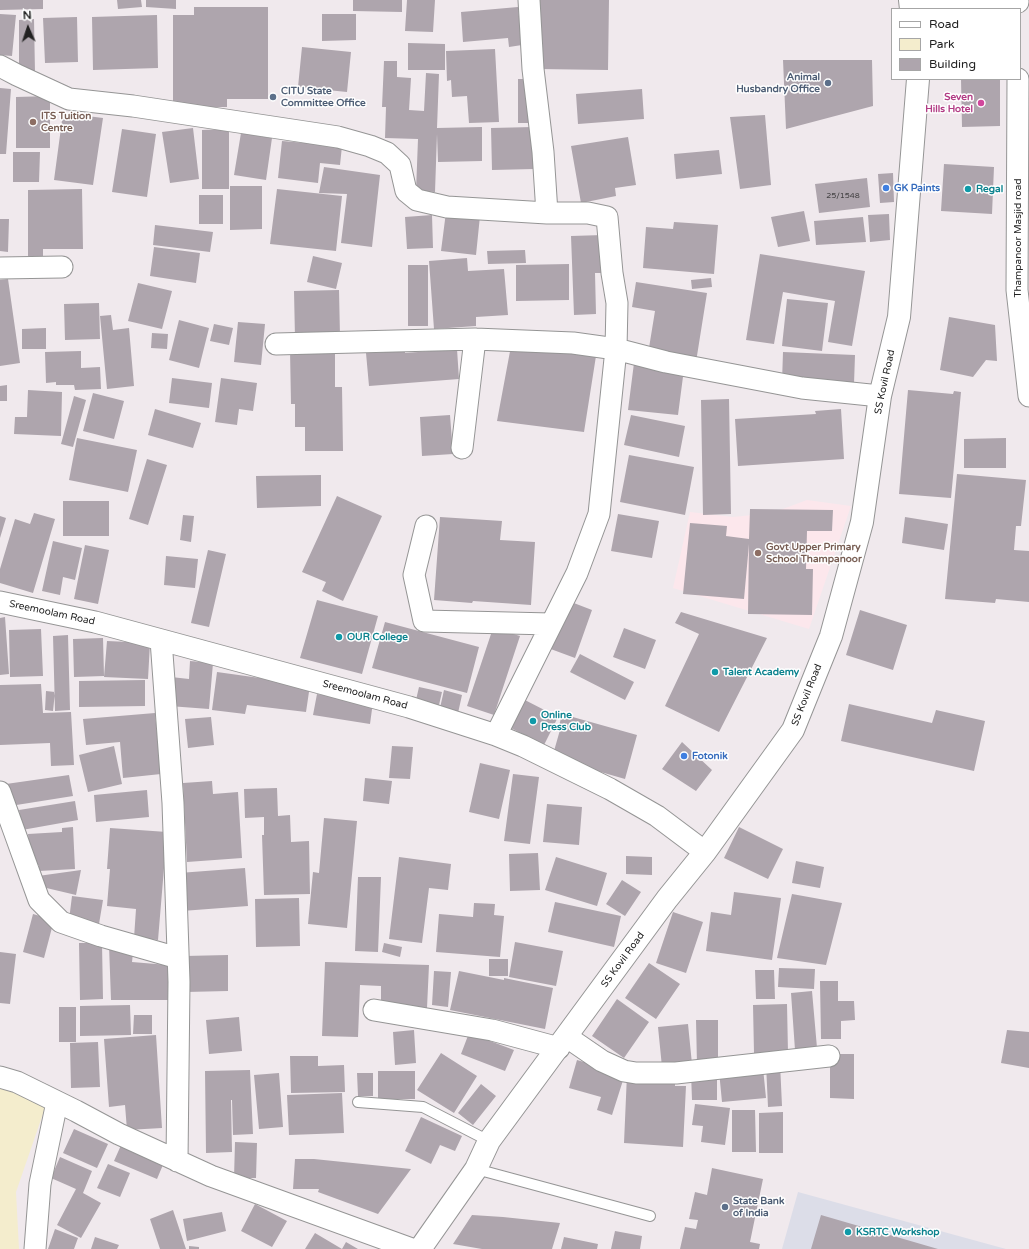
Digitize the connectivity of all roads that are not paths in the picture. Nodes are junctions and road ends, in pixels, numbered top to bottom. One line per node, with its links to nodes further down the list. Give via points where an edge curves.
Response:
1 (529, 0): 7 (street, via 532,69 543,152)
2 (1021, 7): 3 (street)
3 (970, 8)
4 (0, 66): 7 (street, via 69,98 338,137 370,146 387,152 400,165 406,191 417,200 447,207)
5 (918, 80): 13 (street, SS Kovil Road, via 899,317)
6 (1018, 80): 14 (street, Thampanoor Masjid road, via 1017,290)
7 (547, 212): 12 (street, via 588,213 607,217 617,303)
8 (0, 268): 9 (street)
9 (62, 268)
10 (475, 340): 11 (street); 12 (street, via 573,343); 15 (street)
11 (276, 344)
12 (616, 349): 13 (street, via 666,362 802,388); 18 (street, via 599,514 577,573)
13 (880, 396): 22 (street, SS Kovil Road, via 862,522 832,636 793,730)
14 (1029, 396)
15 (462, 448)
16 (426, 526): 18 (street, via 414,575 424,621)
17 (0, 602): 19 (street, Sreemoolam Road, via 95,622)
18 (551, 624): 20 (street)
19 (161, 640): 20 (street, Sreemoolam Road, via 409,707); 23 (street, via 173,803)
20 (496, 735): 22 (street, Sreemoolam Road, via 610,789 657,816)
21 (0, 792): 23 (street, via 39,900 61,922)
22 (705, 852): 25 (street, SS Kovil Road, via 667,899)
23 (178, 958): 31 (street)
24 (374, 1010): 25 (street)
25 (563, 1042): 26 (street, via 624,1071 636,1073 676,1073); 30 (street, SS Kovil Road)
26 (829, 1056)
27 (0, 1077): 28 (street, via 17,1082)
28 (57, 1102): 31 (street); 34 (street, via 40,1184)
29 (358, 1102): 30 (lane, via 423,1107)
30 (489, 1141): 32 (street, SS Kovil Road)
31 (177, 1161): 35 (street)
32 (476, 1169): 33 (lane); 36 (street, SS Kovil Road)
33 (650, 1216)
34 (35, 1249)
35 (412, 1249)
36 (420, 1249)

